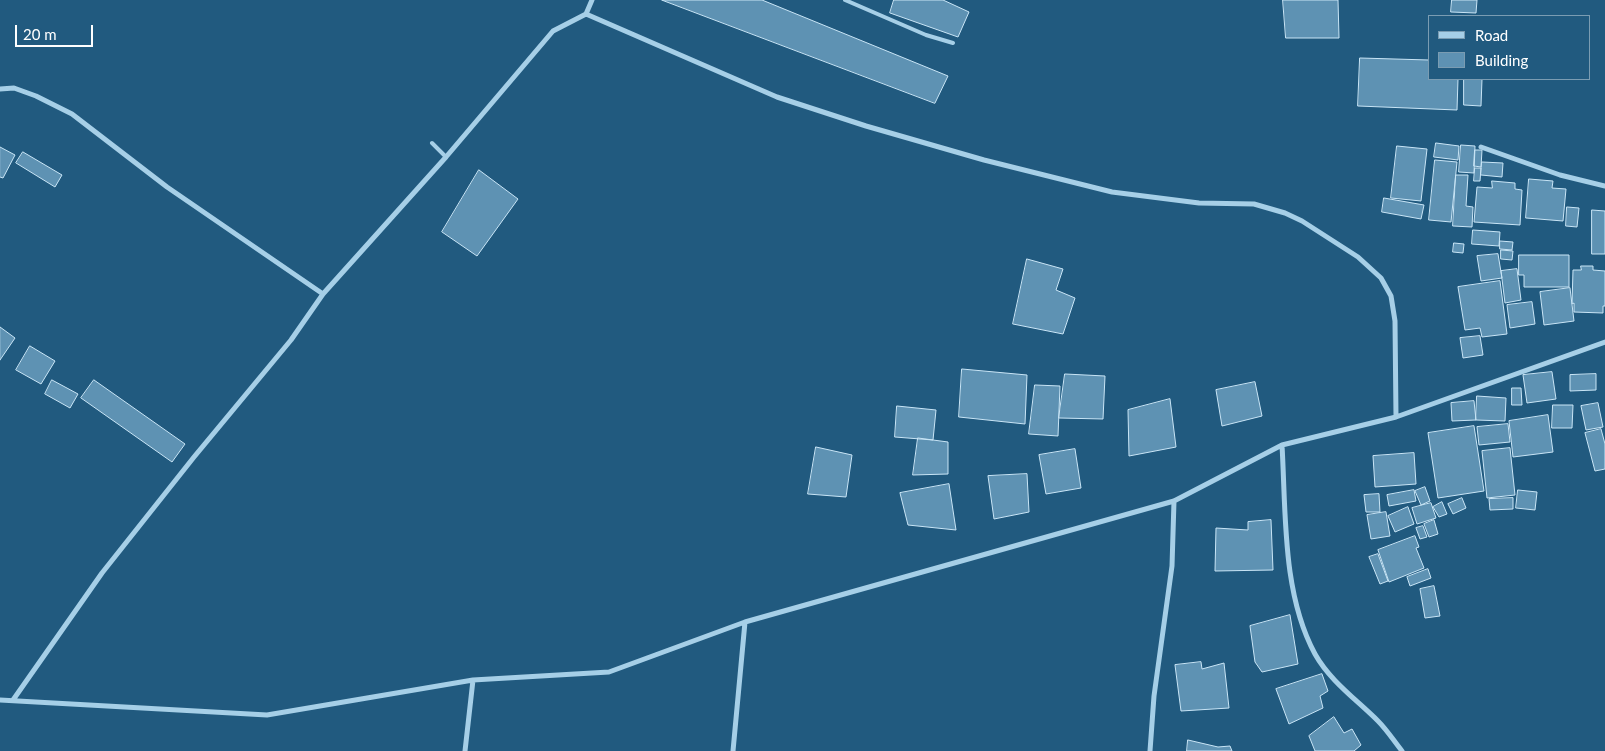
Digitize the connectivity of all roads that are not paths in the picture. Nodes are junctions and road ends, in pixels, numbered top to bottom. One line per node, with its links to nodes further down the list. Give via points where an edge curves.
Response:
1 (592, 0): 3 (street)
2 (845, 0): 4 (lane)
3 (586, 14): 8 (street, via 552,31); 12 (street, via 777,96 866,126 1112,192 1199,203 1254,204 1302,221 1358,257 1381,278 1391,296 1395,321)
4 (952, 43)
5 (0, 89): 10 (street, via 14,88 72,114 167,187)
6 (432, 143): 8 (lane)
7 (1481, 148): 9 (street, via 1560,175)
8 (446, 157): 10 (street)
9 (1605, 186)
10 (323, 294): 18 (street, via 291,340 102,573)
11 (1605, 342): 12 (street)
12 (1396, 417): 13 (street)
13 (1282, 444): 14 (street); 22 (street, via 1288,561 1302,622 1316,655 1334,679 1379,722)
14 (1174, 501): 15 (street); 21 (street, via 1172,566 1154,696)
15 (745, 622): 16 (street, via 610,672); 20 (street)
16 (473, 680): 18 (street, via 267,715); 19 (street)
17 (0, 700): 18 (street)
18 (13, 700)
19 (465, 751)
20 (733, 751)
21 (1150, 751)
22 (1402, 751)

